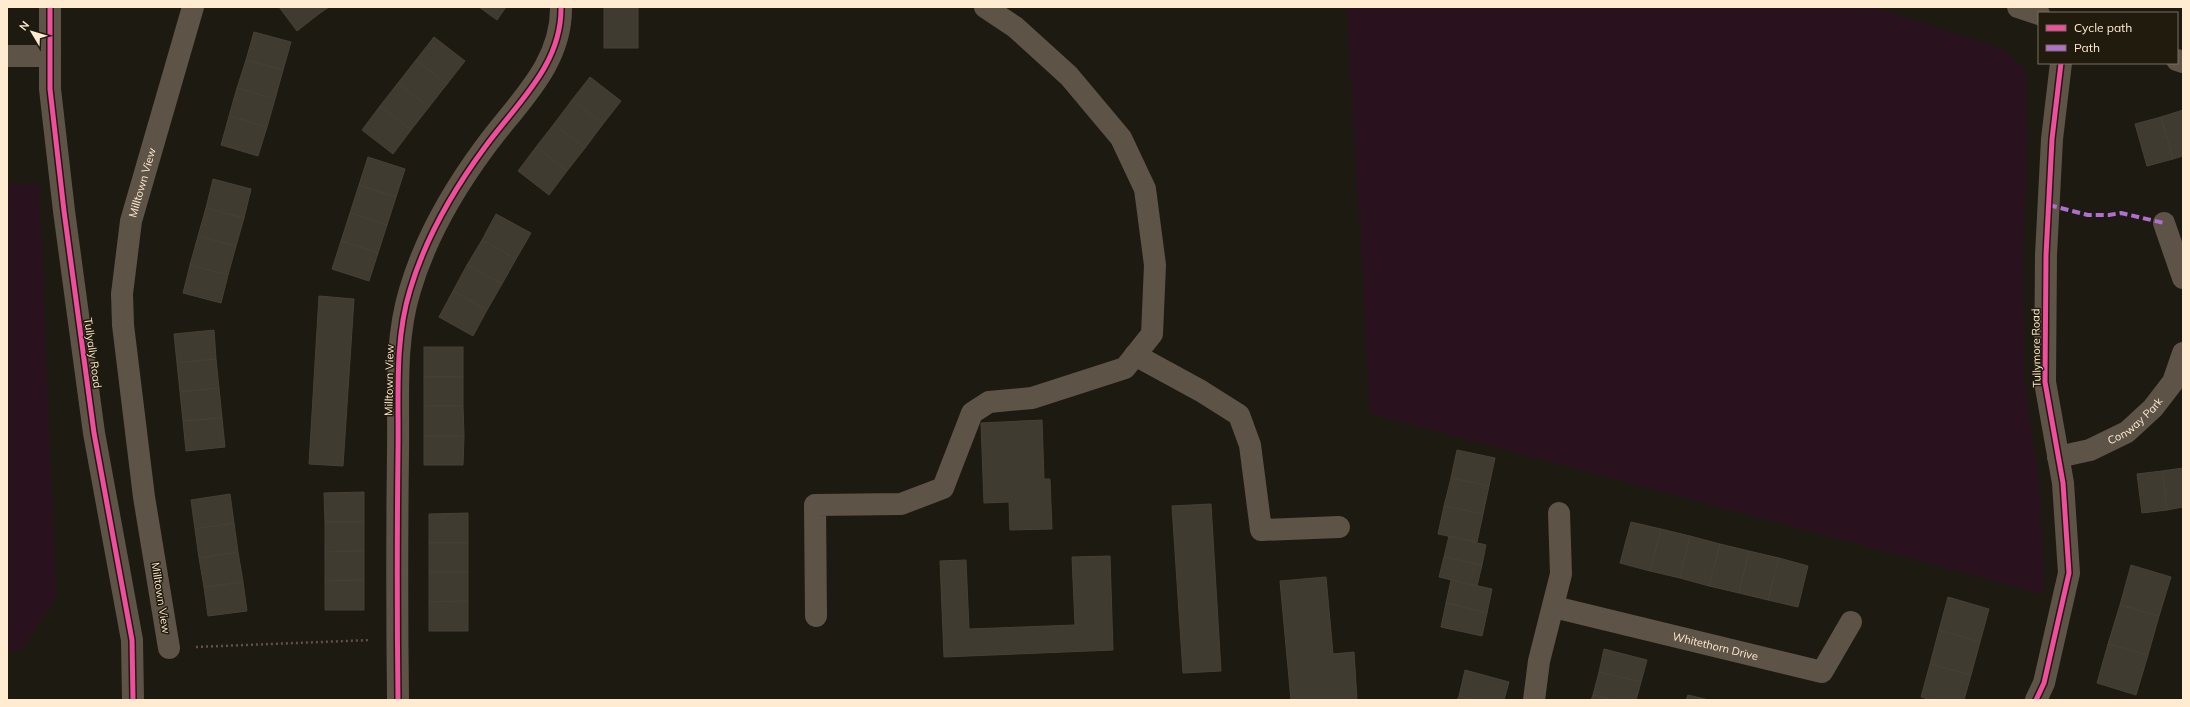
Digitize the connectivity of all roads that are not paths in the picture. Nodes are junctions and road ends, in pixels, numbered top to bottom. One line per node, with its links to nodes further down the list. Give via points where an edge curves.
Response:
1 (50, 7): 8 (street, Tullyally Road)
2 (193, 7): 20 (street, Milltown View, via 131,221 122,294 123,325 144,497)
3 (561, 7): 22 (street, Milltown View, via 556,45 544,68 526,97 486,146 455,192 431,237 410,290 399,346)
4 (985, 7): 13 (street, via 1016,27 1069,76 1121,138 1145,189 1155,265 1152,334)
5 (2018, 7): 6 (street)
6 (2038, 14)
7 (7, 56): 8 (street)
8 (49, 56): 21 (street, Tullyally Road, via 50,89 64,211 93,426 132,640)
9 (2061, 64): 14 (street, Tullymore Road, via 2052,139 2046,263 2045,382)
10 (2164, 223): 11 (street)
11 (2183, 278)
12 (2183, 353): 14 (street, Conway Park, via 2173,382 2153,408 2127,432 2090,450)
13 (1135, 355): 16 (street, via 1239,415 1250,445 1261,530); 18 (street, via 1125,368 1032,398 989,402 972,413 943,488 901,504 814,505)
14 (2058, 457): 24 (street, Tullymore Road, via 2063,483 2069,573 2044,682)
15 (1559, 513): 17 (street, via 1561,574)
16 (1339, 527)
17 (1554, 607): 19 (street, Whitethorn Drive, via 1822,672); 23 (street, via 1539,661)
18 (816, 616)
19 (1851, 622)
20 (169, 648)
21 (133, 700)
22 (398, 700)
23 (1534, 700)
24 (2036, 700)

